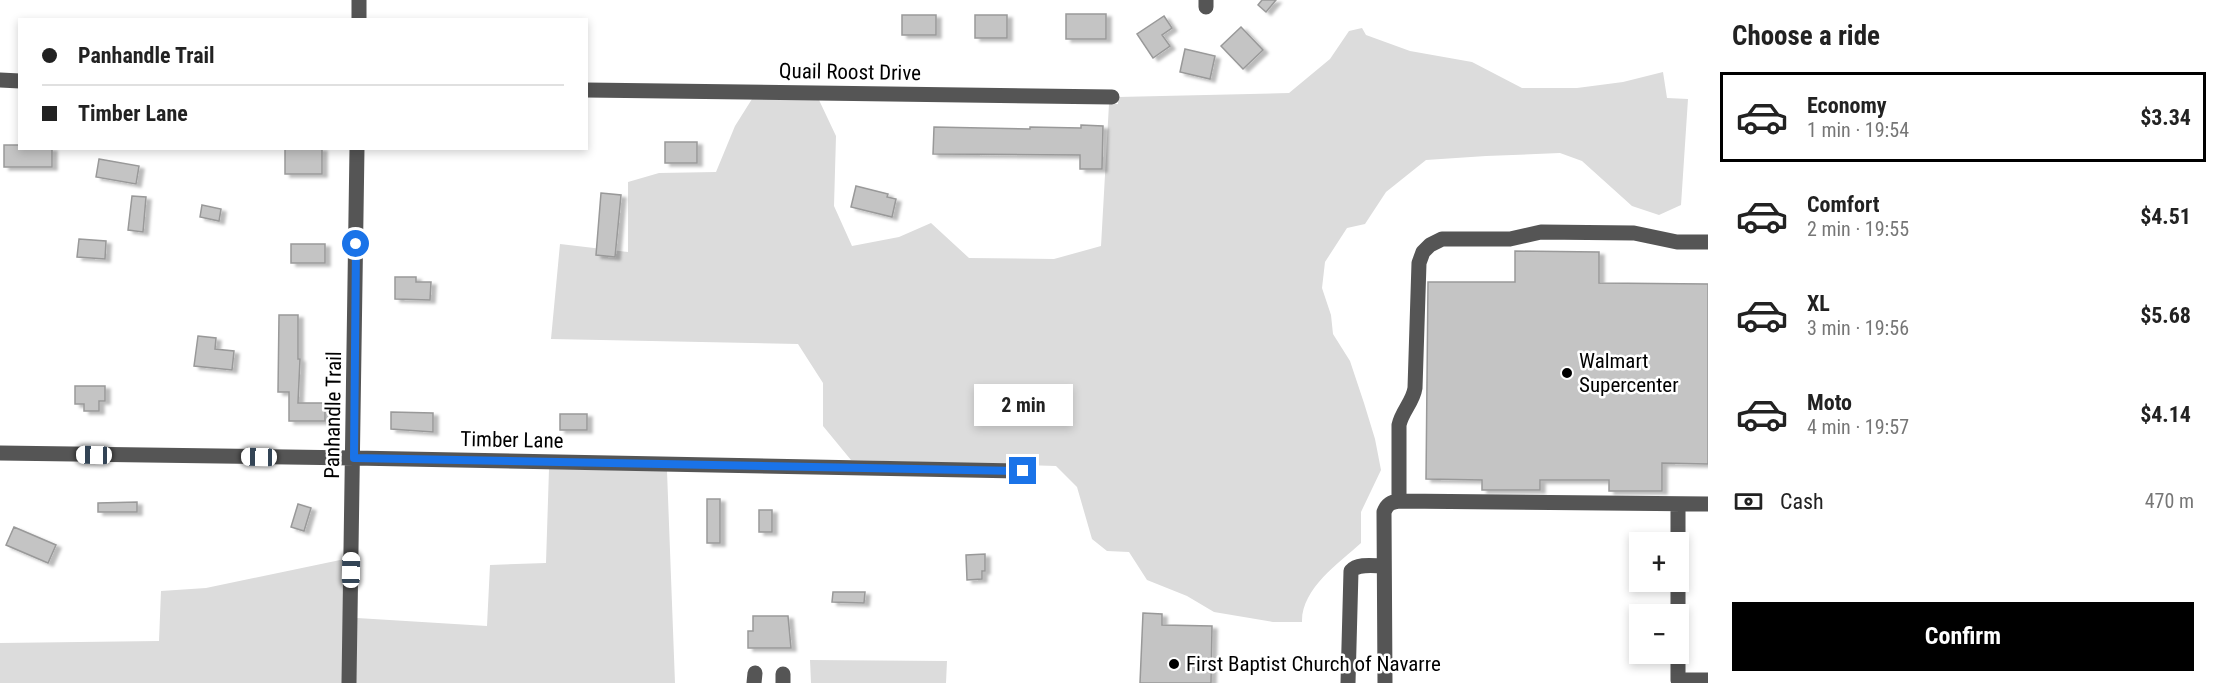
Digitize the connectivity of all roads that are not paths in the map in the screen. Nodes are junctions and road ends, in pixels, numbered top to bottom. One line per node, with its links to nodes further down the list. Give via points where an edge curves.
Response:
1 (359, 0): 2 (street)
2 (359, 18)
3 (0, 80): 4 (street)
4 (18, 81)
5 (588, 90): 6 (street, Quail Roost Drive)
6 (1112, 97)
7 (357, 150): 10 (street, Panhandle Trail)
8 (1708, 242): 12 (street, via 1677,242 1634,233 1541,232 1510,239 1442,239 1430,245 1419,263 1415,388 1399,425)
9 (0, 453): 10 (street, Timber Lane)
10 (354, 458): 11 (street, Timber Lane); 19 (street, Panhandle Trail)
11 (1023, 471)
12 (1399, 501): 13 (street); 16 (street, via 1392,502 1384,512)
13 (1678, 504): 14 (street); 15 (street)
14 (1708, 504)
15 (1678, 532)
16 (1384, 566): 20 (street, via 1359,566 1351,571); 21 (street)
17 (1678, 664): 18 (street, via 1678,680)
18 (1708, 680)
19 (349, 683)
20 (1348, 683)
21 (1384, 683)

